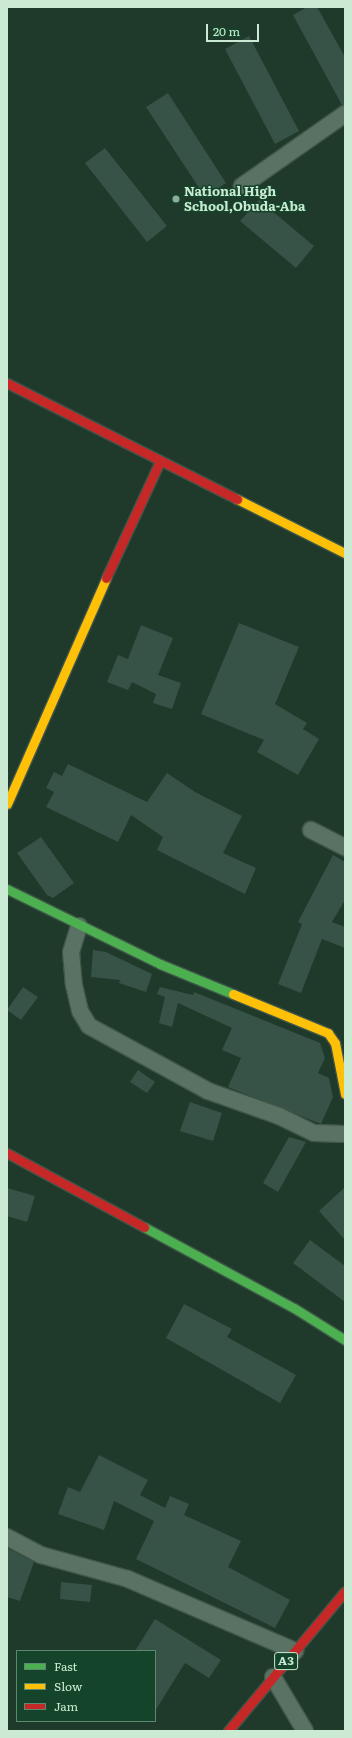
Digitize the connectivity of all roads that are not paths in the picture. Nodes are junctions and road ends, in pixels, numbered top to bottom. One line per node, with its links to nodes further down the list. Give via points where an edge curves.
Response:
1 (345, 114): 2 (street)
2 (242, 186)
3 (7, 383): 4 (main road)
4 (160, 461): 5 (main road); 6 (main road, via 72,651)
5 (345, 553)
6 (7, 804)
7 (311, 830): 8 (street)
8 (345, 847)
9 (8, 891): 10 (main road)
10 (79, 926): 11 (main road, via 160,964 328,1033 335,1043); 12 (street, via 71,952 74,985 80,1010 89,1026 208,1091 279,1116 314,1133)
11 (345, 1094)
12 (345, 1134)
13 (7, 1152): 14 (main road, via 294,1308)
14 (345, 1340)
15 (7, 1537): 17 (street, via 41,1555 128,1579)
16 (345, 1591): 17 (main road, A3)
17 (295, 1651): 18 (main road, A3)
18 (273, 1677): 19 (main road, A3); 20 (street)
19 (228, 1731)
20 (305, 1731)

